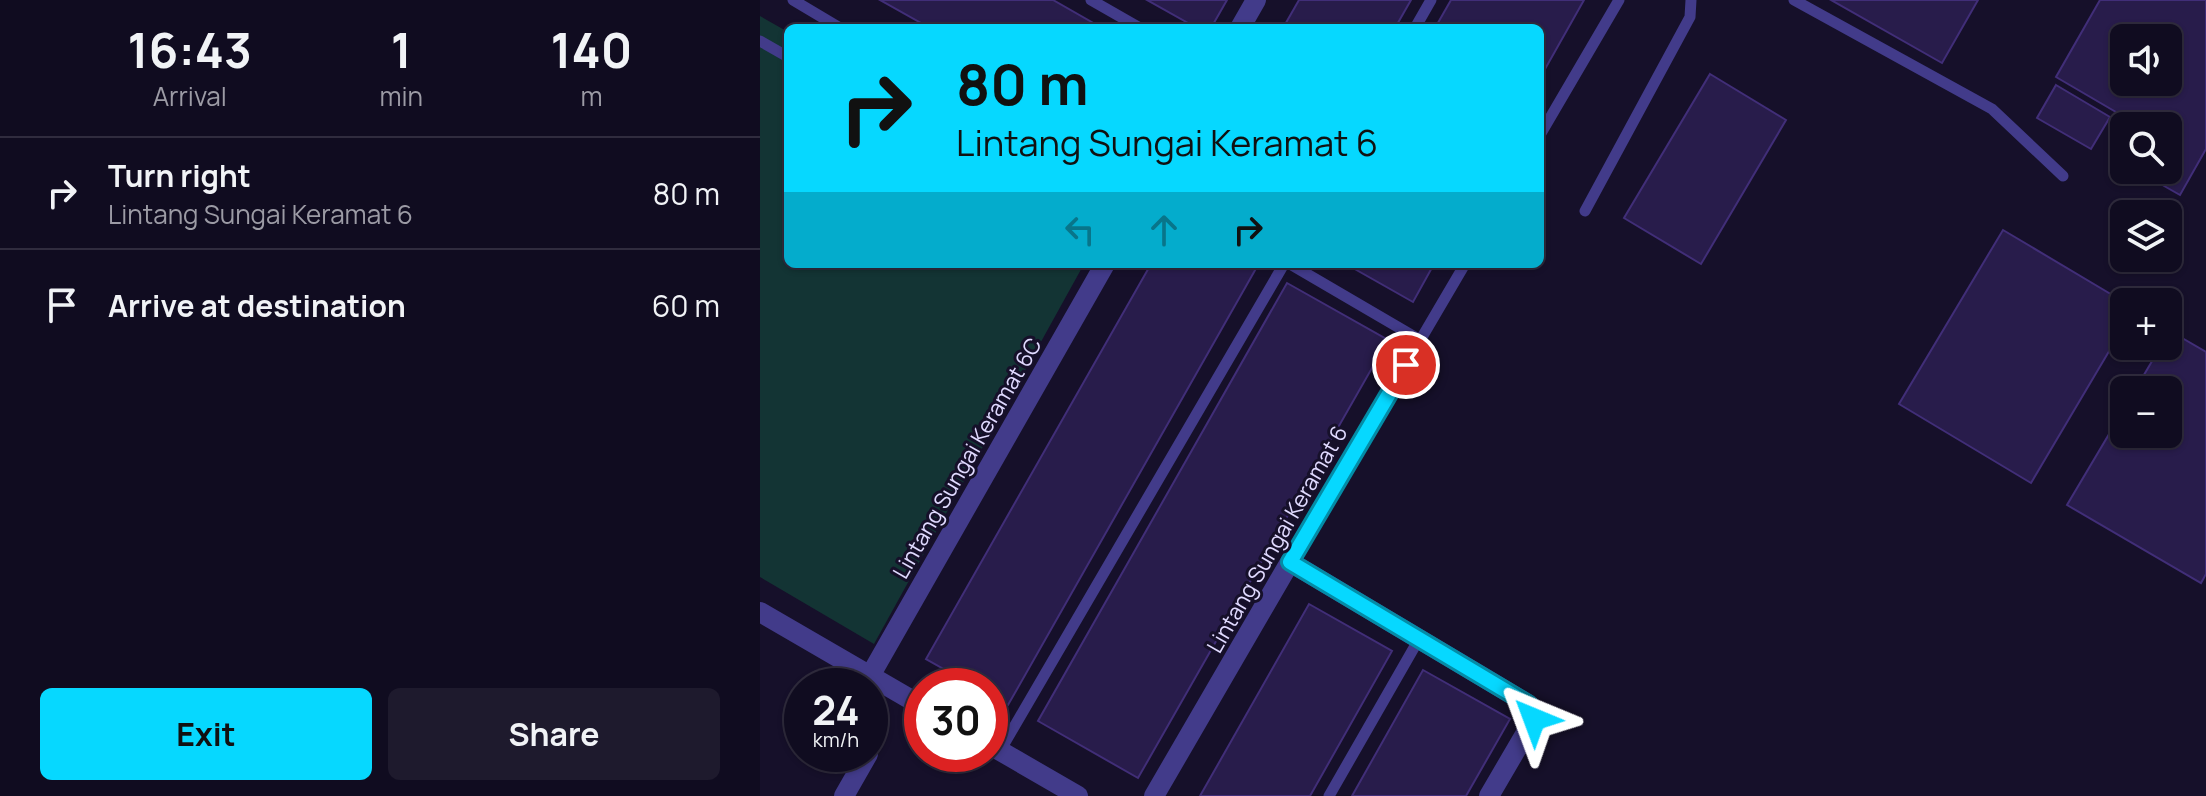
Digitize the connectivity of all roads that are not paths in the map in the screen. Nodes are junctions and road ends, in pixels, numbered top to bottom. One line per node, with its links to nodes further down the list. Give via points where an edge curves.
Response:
1 (793, 0): 8 (lane)
2 (1091, 0): 9 (lane)
3 (1256, 0): 10 (street)
4 (1431, 0): 11 (lane)
5 (1619, 0): 14 (lane)
6 (1691, 0): 16 (lane, via 1690,17)
7 (1794, 0): 15 (lane, via 1992,109)
8 (833, 24)
9 (1133, 24)
10 (1242, 24)
11 (1417, 24)
12 (760, 41): 13 (lane)
13 (784, 55)
14 (1544, 128)
15 (2063, 176)
16 (1585, 211)
17 (1103, 268): 26 (street, Lintang Sungai Keramat 6C)
18 (1282, 268): 27 (lane)
19 (1297, 268): 21 (lane)
20 (1463, 268): 21 (lane, Lintang Sungai Keramat 6)
21 (1420, 340): 22 (lane, Lintang Sungai Keramat 6)
22 (1290, 562): 24 (street); 32 (street, Lintang Sungai Keramat 6)
23 (760, 612): 25 (street)
24 (1419, 639): 33 (lane); 34 (street, via 1535,711)
25 (856, 668)
26 (875, 668)
27 (1008, 726)
28 (1008, 756): 31 (street)
29 (858, 772): 30 (street)
30 (844, 796)
31 (1078, 796)
32 (1154, 796)
33 (1329, 796)
34 (1489, 796)

